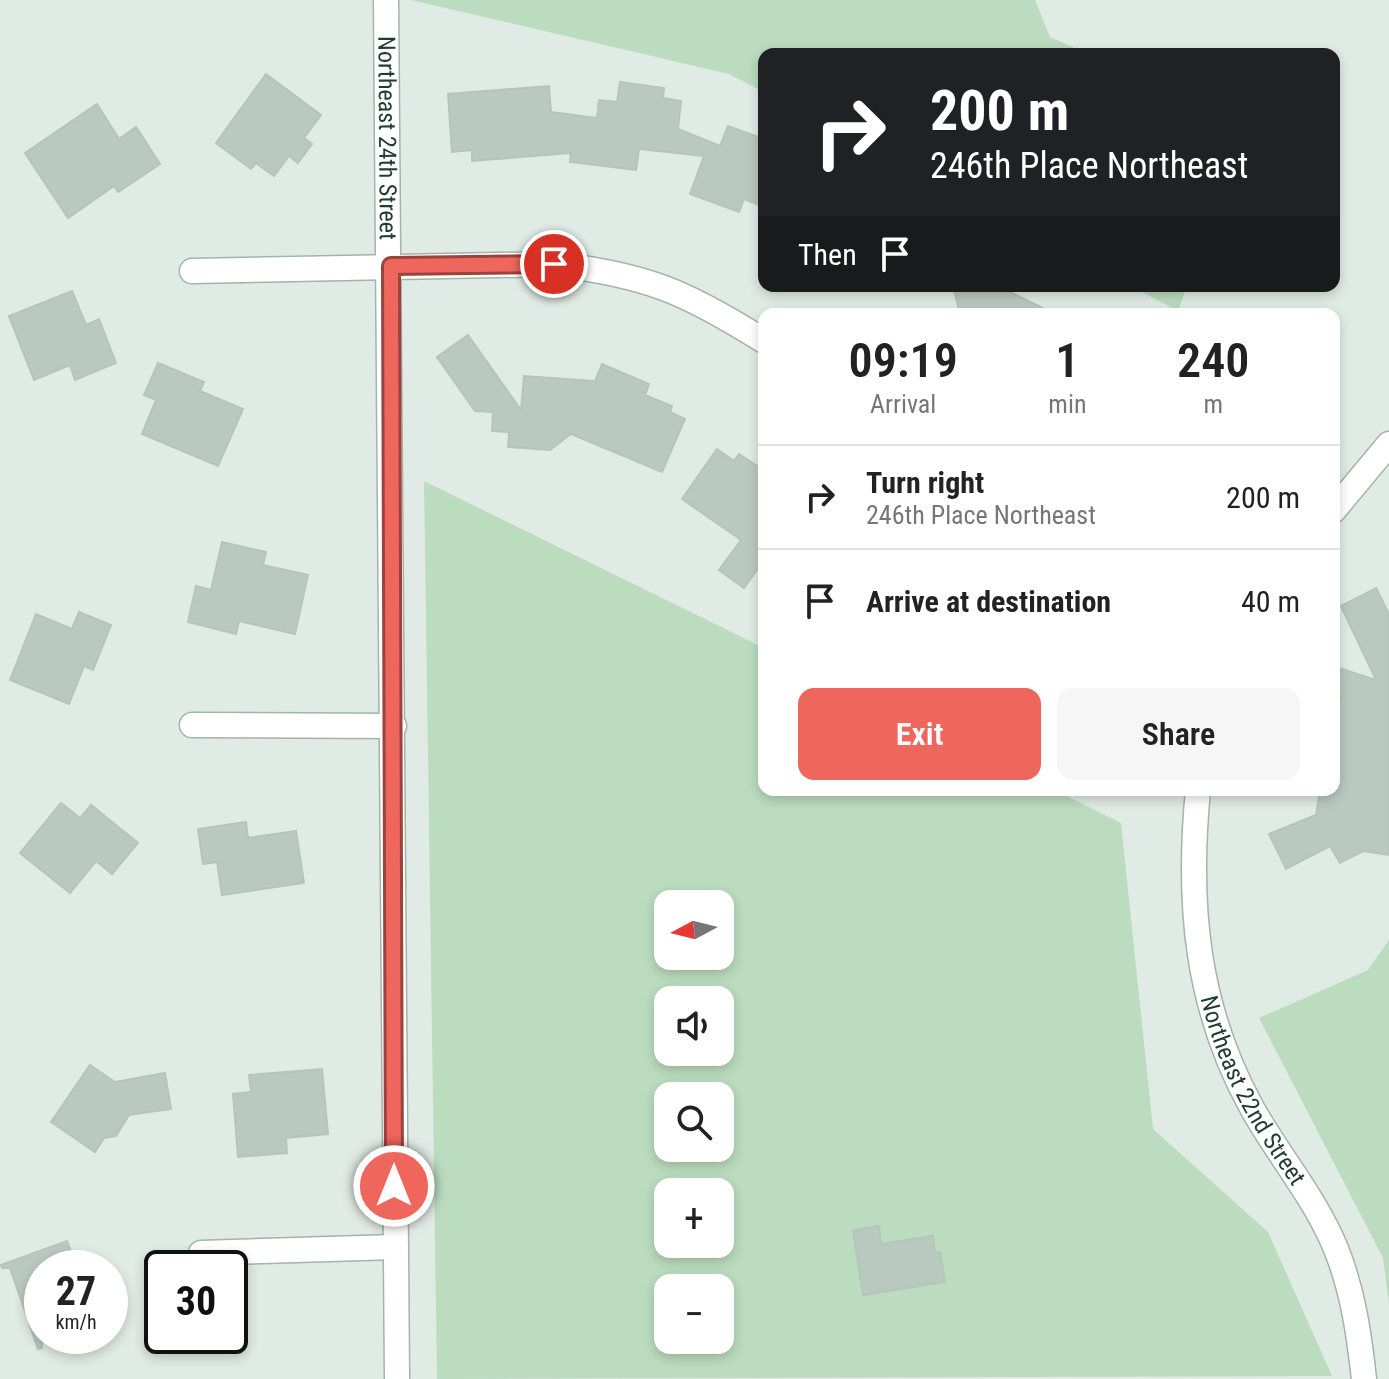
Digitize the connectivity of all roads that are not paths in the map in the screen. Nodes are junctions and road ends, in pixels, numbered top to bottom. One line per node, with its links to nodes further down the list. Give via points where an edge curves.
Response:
1 (386, 0): 2 (street, Northeast 24th Street)
2 (391, 266): 3 (street); 4 (street, via 554,264 609,270 660,284 709,306); 8 (street, Northeast 24th Street)
3 (192, 271)
4 (758, 337)
5 (1389, 444): 6 (street)
6 (1340, 503)
7 (192, 725): 8 (street)
8 (394, 726): 10 (street, Northeast 24th Street)
9 (1197, 796): 13 (street, Northeast 22nd Street, via 1194,908 1201,974 1222,1044 1251,1107 1336,1247 1357,1316)
10 (395, 1247): 11 (street); 12 (street, Northeast 24th Street)
11 (248, 1252)
12 (397, 1379)
13 (1364, 1379)

